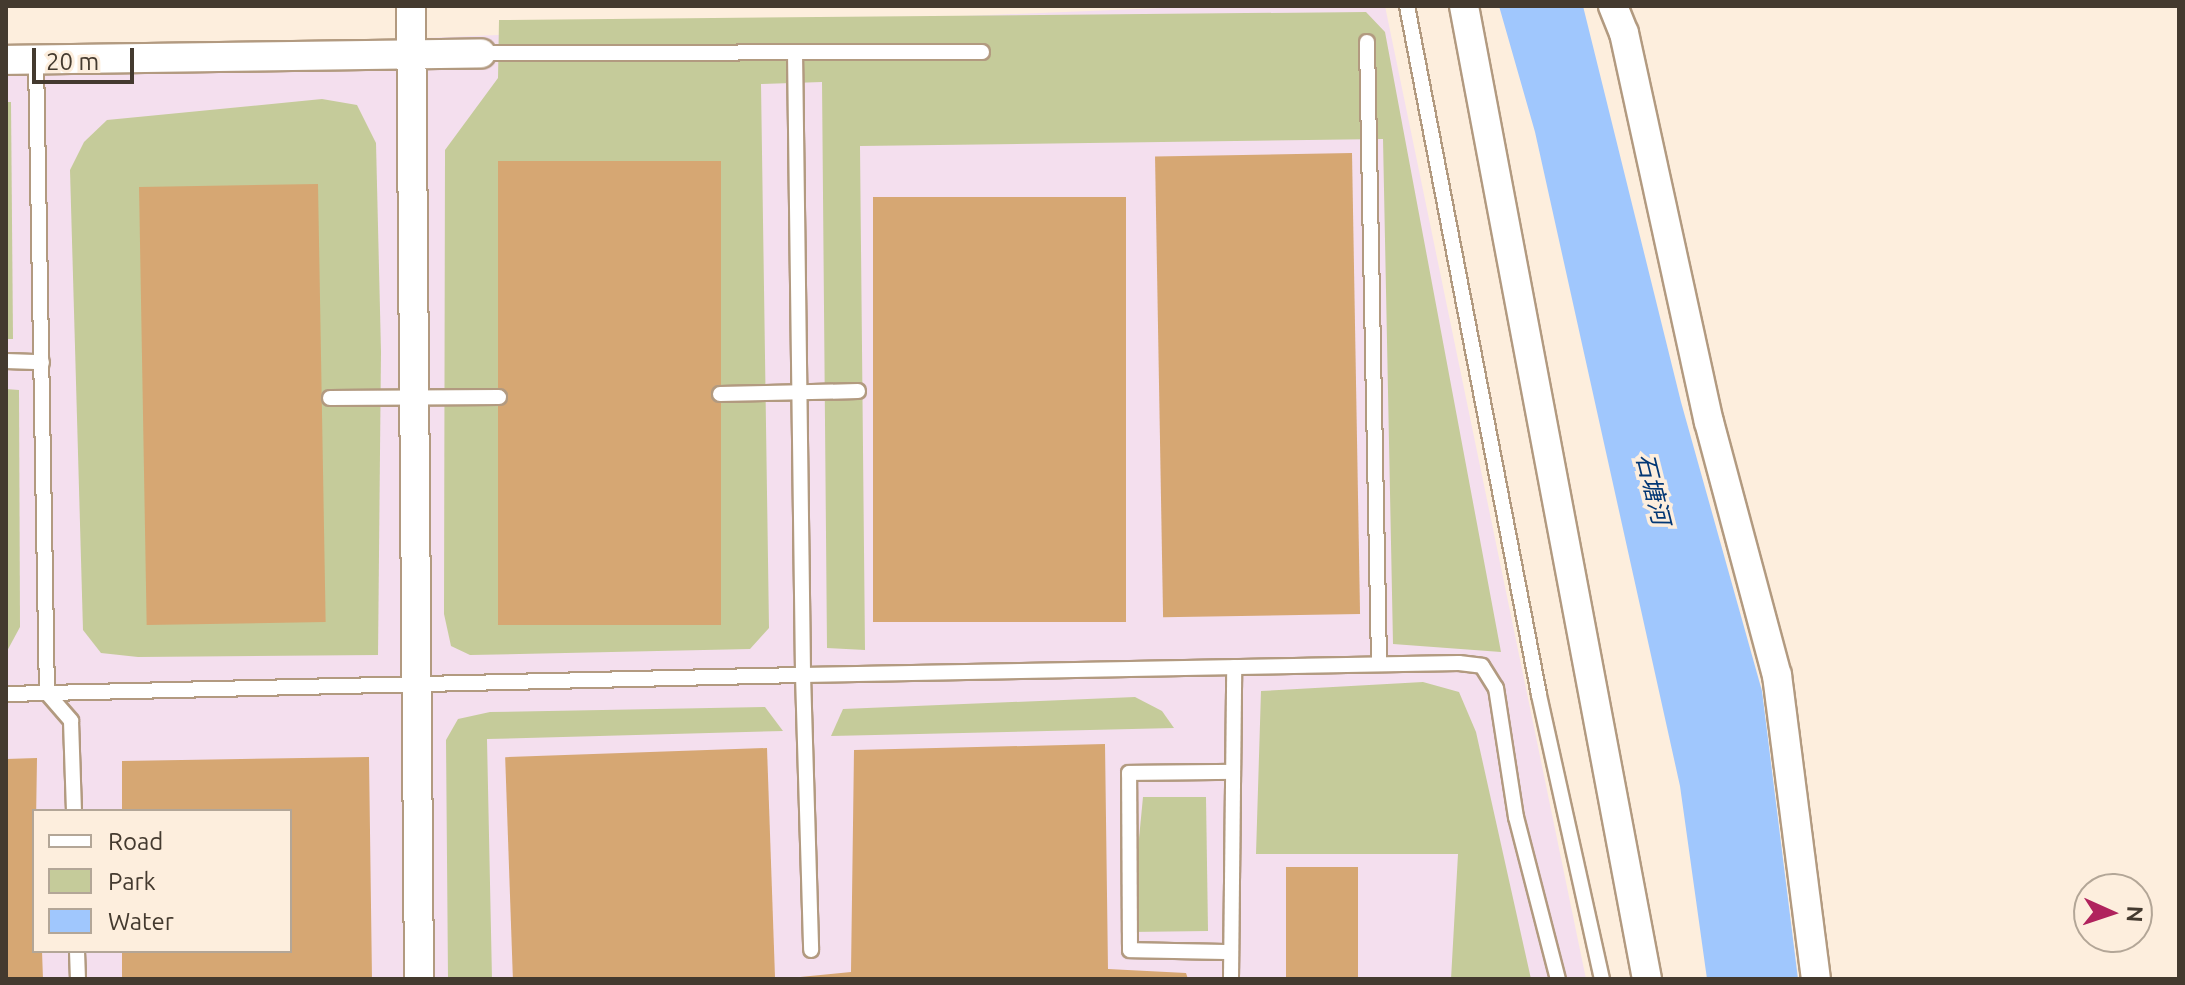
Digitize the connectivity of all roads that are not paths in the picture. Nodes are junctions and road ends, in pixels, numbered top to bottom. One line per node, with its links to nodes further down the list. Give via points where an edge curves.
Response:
1 (411, 6): 8 (street)
2 (1407, 6): 35 (lane, via 1539,695)
3 (1464, 6): 36 (street)
4 (1613, 6): 37 (street, via 1624,33 1709,422 1777,675)
5 (1367, 42): 20 (lane)
6 (795, 52): 7 (lane); 9 (lane); 15 (lane)
7 (982, 52)
8 (412, 53): 9 (street); 10 (street); 17 (street)
9 (481, 53)
10 (36, 59): 11 (street); 13 (lane)
11 (6, 60)
12 (6, 361): 13 (lane)
13 (42, 362): 24 (lane)
14 (858, 391): 15 (lane)
15 (799, 393): 16 (lane); 22 (lane)
16 (720, 394)
17 (414, 396): 18 (lane); 19 (lane); 23 (street)
18 (499, 397)
19 (330, 398)
20 (1379, 664): 21 (lane); 34 (lane, via 1482,666 1496,688 1516,817)
21 (1234, 667): 22 (lane); 26 (lane)
22 (803, 675): 23 (lane); 28 (lane)
23 (417, 684): 24 (lane); 33 (street)
24 (47, 693): 25 (lane); 27 (lane, via 71,721)
25 (6, 694)
26 (1233, 772): 29 (lane); 29 (lane, via 1129,773 1130,950)
27 (74, 809)
28 (811, 950)
29 (1231, 952): 31 (lane)
30 (77, 953): 32 (lane)
31 (1231, 977)
32 (78, 979)
33 (419, 979)
34 (1558, 979)
35 (1602, 979)
36 (1647, 979)
37 (1816, 979)

